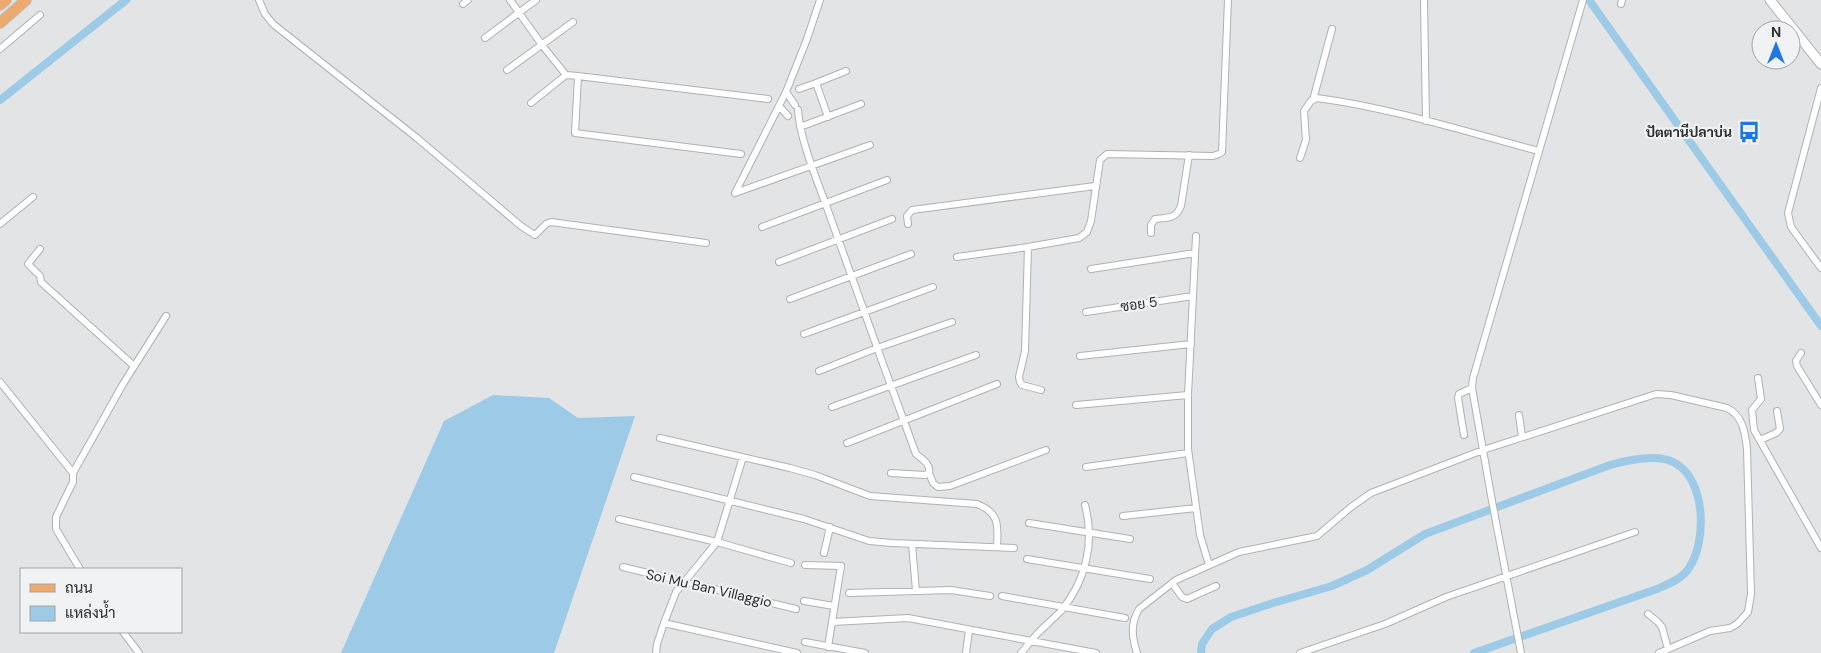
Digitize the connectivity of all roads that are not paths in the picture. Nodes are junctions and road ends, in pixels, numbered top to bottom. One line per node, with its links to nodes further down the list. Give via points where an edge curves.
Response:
1 (6, 0): 11 (main road)
2 (26, 0): 15 (main road)
3 (259, 0): 54 (street, via 272,24 535,235 551,222)
4 (510, 0): 12 (street)
5 (536, 0): 12 (street)
6 (820, 0): 28 (street)
7 (1228, 0): 40 (street, via 1224,147 1219,154)
8 (1424, 0): 35 (street)
9 (1583, 0): 38 (street)
10 (1770, 0): 20 (main road)
11 (0, 5)
12 (519, 12): 17 (street); 18 (street)
13 (40, 15): 19 (street)
14 (573, 22): 18 (street)
15 (0, 23)
16 (1332, 29): 30 (street)
17 (484, 38)
18 (542, 45): 21 (street); 23 (street)
19 (0, 50)
20 (1821, 64)
21 (507, 70)
22 (846, 71): 25 (street)
23 (566, 75): 24 (street); 31 (street)
24 (578, 76): 29 (street); 39 (street, via 575,133)
25 (816, 83): 27 (street); 34 (street)
26 (1821, 88): 61 (street, via 1788,213 1791,227)
27 (799, 89)
28 (786, 92): 33 (street); 36 (street, via 797,108)
29 (768, 98)
30 (1313, 100): 35 (street, via 1368,107); 41 (street, via 1304,111 1306,140)
31 (531, 103)
32 (861, 104): 34 (street)
33 (780, 107): 36 (street); 42 (street, via 735,193)
34 (828, 116): 36 (street)
35 (1426, 121): 38 (street)
36 (795, 122): 42 (street)
37 (870, 145): 42 (street)
38 (1539, 151): 83 (street)
39 (741, 154)
40 (1189, 155): 44 (street, via 1107,154 1100,160); 51 (street, via 1178,213 1155,219)
41 (1300, 158)
42 (812, 165): 46 (street)
43 (887, 180): 46 (street)
44 (1095, 186): 49 (street, via 912,210 907,216); 55 (street, via 1087,232 1079,238)
45 (33, 197): 48 (street)
46 (825, 202): 50 (street); 53 (street)
47 (892, 219): 53 (street)
48 (0, 224)
49 (908, 224)
50 (762, 227)
51 (1150, 234)
52 (1196, 236): 57 (street)
53 (838, 239): 60 (street); 63 (street)
54 (706, 243)
55 (1028, 247): 59 (street); 84 (street, via 1025,351 1019,376 1022,385)
56 (40, 249): 77 (street, via 28,264 40,276 41,282)
57 (1195, 253): 62 (street); 65 (street)
58 (911, 254): 63 (street)
59 (957, 257)
60 (779, 262)
61 (1821, 268)
62 (1091, 269)
63 (852, 276): 66 (street); 67 (street)
64 (933, 287): 67 (street)
65 (1193, 296): 68 (street, ซอย 5); 72 (street)
66 (790, 299)
67 (865, 312): 71 (street); 73 (street)
68 (1086, 312)
69 (166, 316): 77 (street)
70 (952, 322): 73 (street)
71 (804, 334)
72 (1191, 344): 76 (street); 85 (street)
73 (877, 348): 78 (street); 82 (street)
74 (1801, 353): 86 (street, via 1796,358 1797,366)
75 (976, 355): 82 (street)
76 (1080, 356)
77 (134, 366): 102 (street)
78 (820, 371)
79 (1758, 378): 95 (street, via 1761,399 1753,407 1752,417)
80 (0, 382): 102 (street)
81 (997, 384): 91 (street)
82 (891, 385): 88 (street); 91 (street)
83 (1472, 388): 92 (street, via 1459,394 1458,398); 98 (street)
84 (1041, 390)
85 (1188, 395): 87 (street); 99 (street)
86 (1821, 405)
87 (1076, 406)
88 (832, 407)
89 (1776, 411): 95 (street, via 1780,429)
90 (1519, 415): 94 (street)
91 (904, 421): 96 (street); 104 (street, via 916,454 927,464)
92 (1464, 436)
93 (660, 438): 100 (street)
94 (1522, 438): 98 (street); 151 (street, via 1656,394 1735,412 1746,437 1747,449 1748,612 1730,628 1710,631)
95 (1760, 440): 120 (street)
96 (847, 443)
97 (1046, 450): 104 (street, via 950,486 938,487)
98 (1483, 450): 125 (street, via 1371,493 1317,536 1239,552); 129 (street)
99 (1188, 453): 101 (street); 108 (street)
100 (743, 457): 106 (street); 118 (street, via 815,475 870,496 977,504 997,520)
101 (1086, 466)
102 (73, 473): 127 (street, via 73,482 54,523)
103 (891, 473): 104 (street, via 919,476)
104 (929, 473)
105 (634, 477): 106 (street)
106 (729, 500): 112 (street); 116 (street)
107 (1085, 505): 113 (street)
108 (1196, 508): 109 (street); 125 (street)
109 (1124, 516)
110 (620, 519): 116 (street)
111 (1029, 522): 113 (street)
112 (830, 527): 117 (street, via 869,541); 121 (street)
113 (1090, 532): 115 (street); 128 (street)
114 (1635, 532): 129 (street)
115 (1130, 539)
116 (717, 542): 123 (street); 131 (street)
117 (912, 544): 118 (street); 134 (street)
118 (997, 547): 119 (street)
119 (1014, 548)
120 (1821, 548)
121 (824, 553)
122 (1027, 559): 128 (street)
123 (791, 563)
124 (806, 565): 139 (street, via 841,566)
125 (1209, 565): 132 (street)
126 (623, 567): 131 (street, Soi Mu Ban Villaggio)
127 (79, 568)
128 (1084, 569): 130 (street); 140 (street, via 1076,590)
129 (1506, 576): 152 (street); 161 (street, via 1446,597 1385,624)
130 (1150, 579)
131 (683, 582): 141 (street, Soi Mu Ban Villaggio); 145 (street, via 671,601)
132 (1172, 583): 133 (street, via 1187,599); 160 (street, via 1138,609 1132,629)
133 (1216, 586)
134 (916, 590): 135 (street); 136 (street, via 960,590)
135 (849, 593)
136 (990, 596)
137 (1002, 596): 140 (street)
138 (804, 601): 139 (street)
139 (834, 606): 144 (street)
140 (1064, 606): 143 (street); 148 (street)
141 (796, 609)
142 (1648, 614): 151 (street, via 1662,627)
143 (1126, 618)
144 (832, 622): 146 (street, via 908,618); 150 (street)
145 (664, 623): 154 (street); 155 (street)
146 (969, 630): 148 (street); 157 (street)
147 (124, 633): 153 (street)
148 (1031, 641): 158 (street); 159 (street)
149 (805, 642): 150 (street)
150 (828, 646): 156 (street)
151 (1668, 649): 162 (street)
152 (1520, 652)
153 (138, 653)
154 (656, 653)
155 (797, 653)
156 (865, 653)
157 (966, 653)
158 (1021, 653)
159 (1096, 653)
160 (1137, 653)
161 (1300, 653)
162 (1659, 653)

